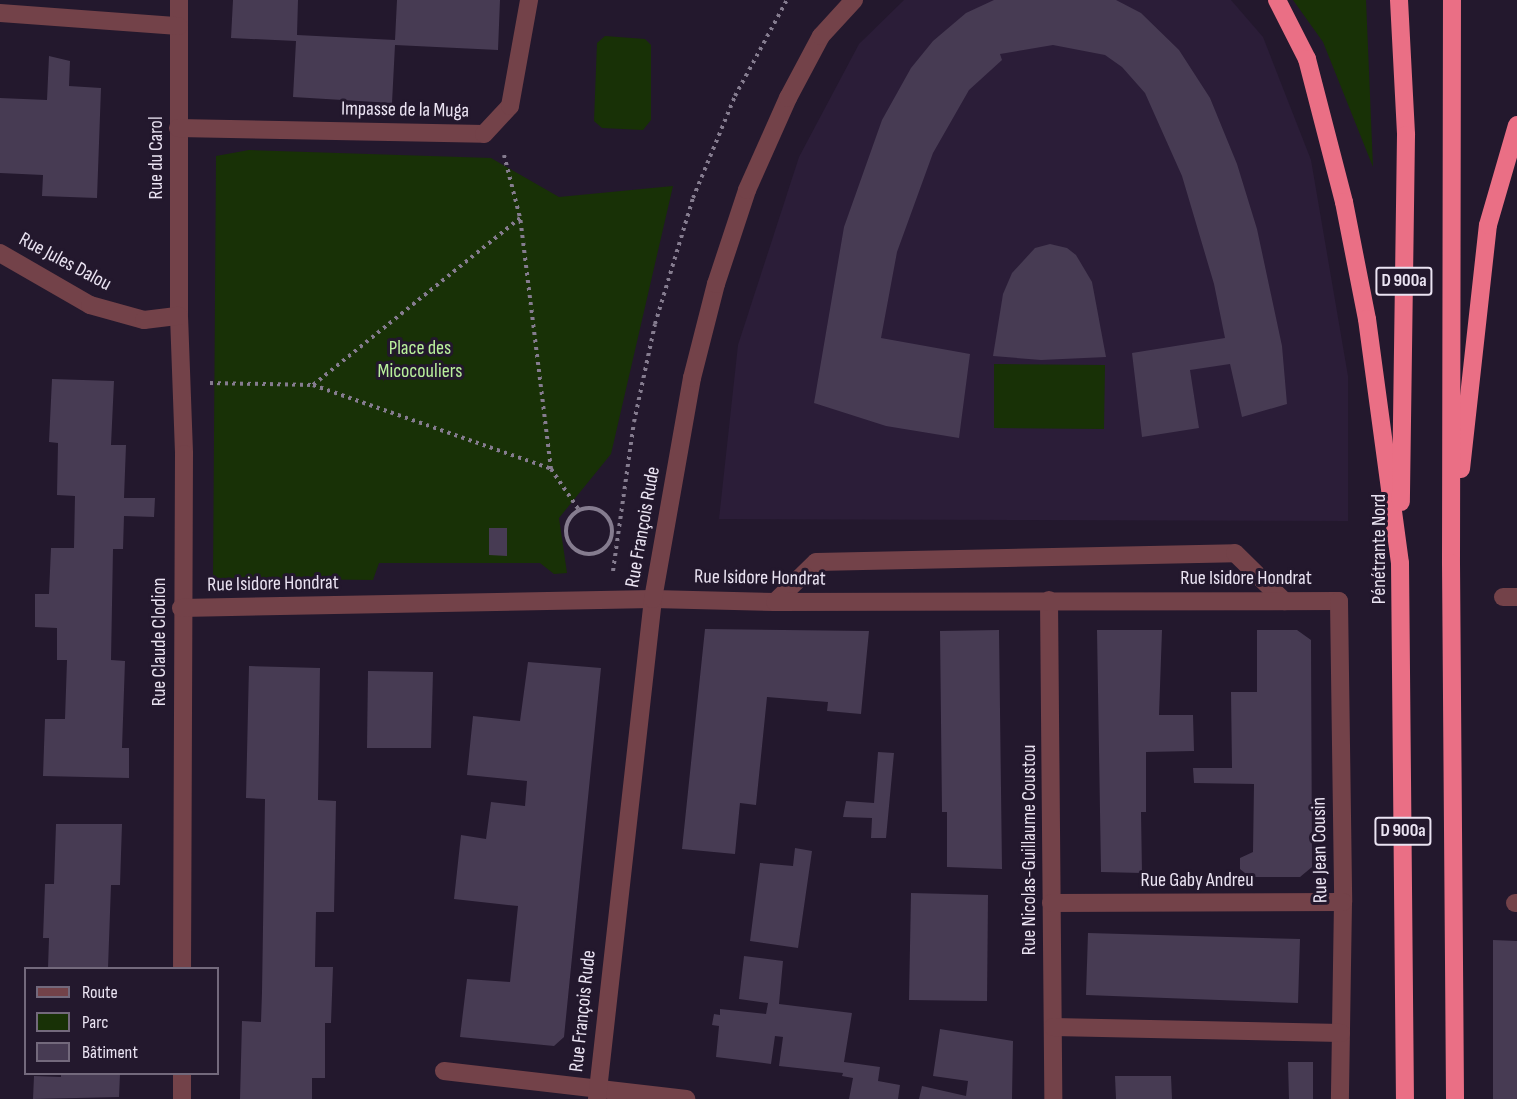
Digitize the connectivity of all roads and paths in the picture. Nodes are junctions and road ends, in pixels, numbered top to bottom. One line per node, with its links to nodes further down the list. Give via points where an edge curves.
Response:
1 (178, 0): 9 (street, Rue du Carol)
2 (529, 0): 10 (street, Impasse de la Muga, via 510,106)
3 (787, 0): 23 (path, via 735,96 718,137 693,198 654,324 634,422)
4 (854, 0): 22 (street, Rue François Rude, via 821,36 747,190 716,284 693,378)
5 (1277, 0): 20 (highway, via 1307,59 1344,202 1367,319)
6 (1399, 0): 20 (highway, Pénétrante Nord / D 900a, via 1406,135)
7 (1452, 0): 21 (highway, D 900a)
8 (0, 14): 9 (street)
9 (178, 26): 12 (street, Rue du Carol)
10 (496, 121): 12 (street, Impasse de la Muga, via 483,134); 13 (path)
11 (1517, 125): 21 (highway, via 1488,225)
12 (178, 129): 15 (street, Rue du Carol)
13 (520, 218): 17 (path); 18 (path)
14 (0, 253): 15 (street, Rue Jules Dalou, via 90,305 144,320)
15 (179, 316): 16 (street, Rue Claude Clodion)
16 (182, 382): 17 (path); 28 (street, Rue Claude Clodion)
17 (313, 385): 18 (path)
18 (551, 470): 19 (path)
19 (579, 510): 19 (path, via 570,518 569,542 576,550 599,552 609,543 609,520 602,512)
20 (1400, 563): 41 (highway, Pénétrante Nord / D 900a, bridge)
21 (1451, 563): 42 (highway, D 900a, bridge)
22 (653, 598): 23 (street, Rue Isidore Hondrat); 27 (street, Rue Isidore Hondrat); 36 (street, Rue François Rude)
23 (609, 599): 28 (street, Rue Isidore Hondrat)
24 (1049, 600): 25 (street, Rue Isidore Hondrat); 27 (street, Rue Isidore Hondrat); 30 (street, Rue Nicolas-Guillaume Coustou)
25 (1284, 601): 26 (street, Rue Isidore Hondrat); 27 (street, via 1235,554 816,562)
26 (1339, 601): 29 (street, Rue Jean Cousin)
27 (775, 602)
28 (181, 608): 31 (street, Rue Claude Clodion)
29 (1343, 902): 30 (street, Rue Gaby Andreu); 33 (street, Rue Jean Cousin)
30 (1052, 903): 32 (street, Rue Nicolas-Guillaume Coustou)
31 (182, 967)
32 (1053, 1027): 33 (street); 39 (street, Rue Nicolas-Guillaume Coustou)
33 (1341, 1033): 40 (street, Rue Jean Cousin)
34 (444, 1071): 36 (street)
35 (182, 1075): 37 (street)
36 (597, 1094): 38 (street)
37 (183, 1099)
38 (686, 1099)
39 (1053, 1099)
40 (1340, 1099)
41 (1405, 1099)
42 (1455, 1099)

